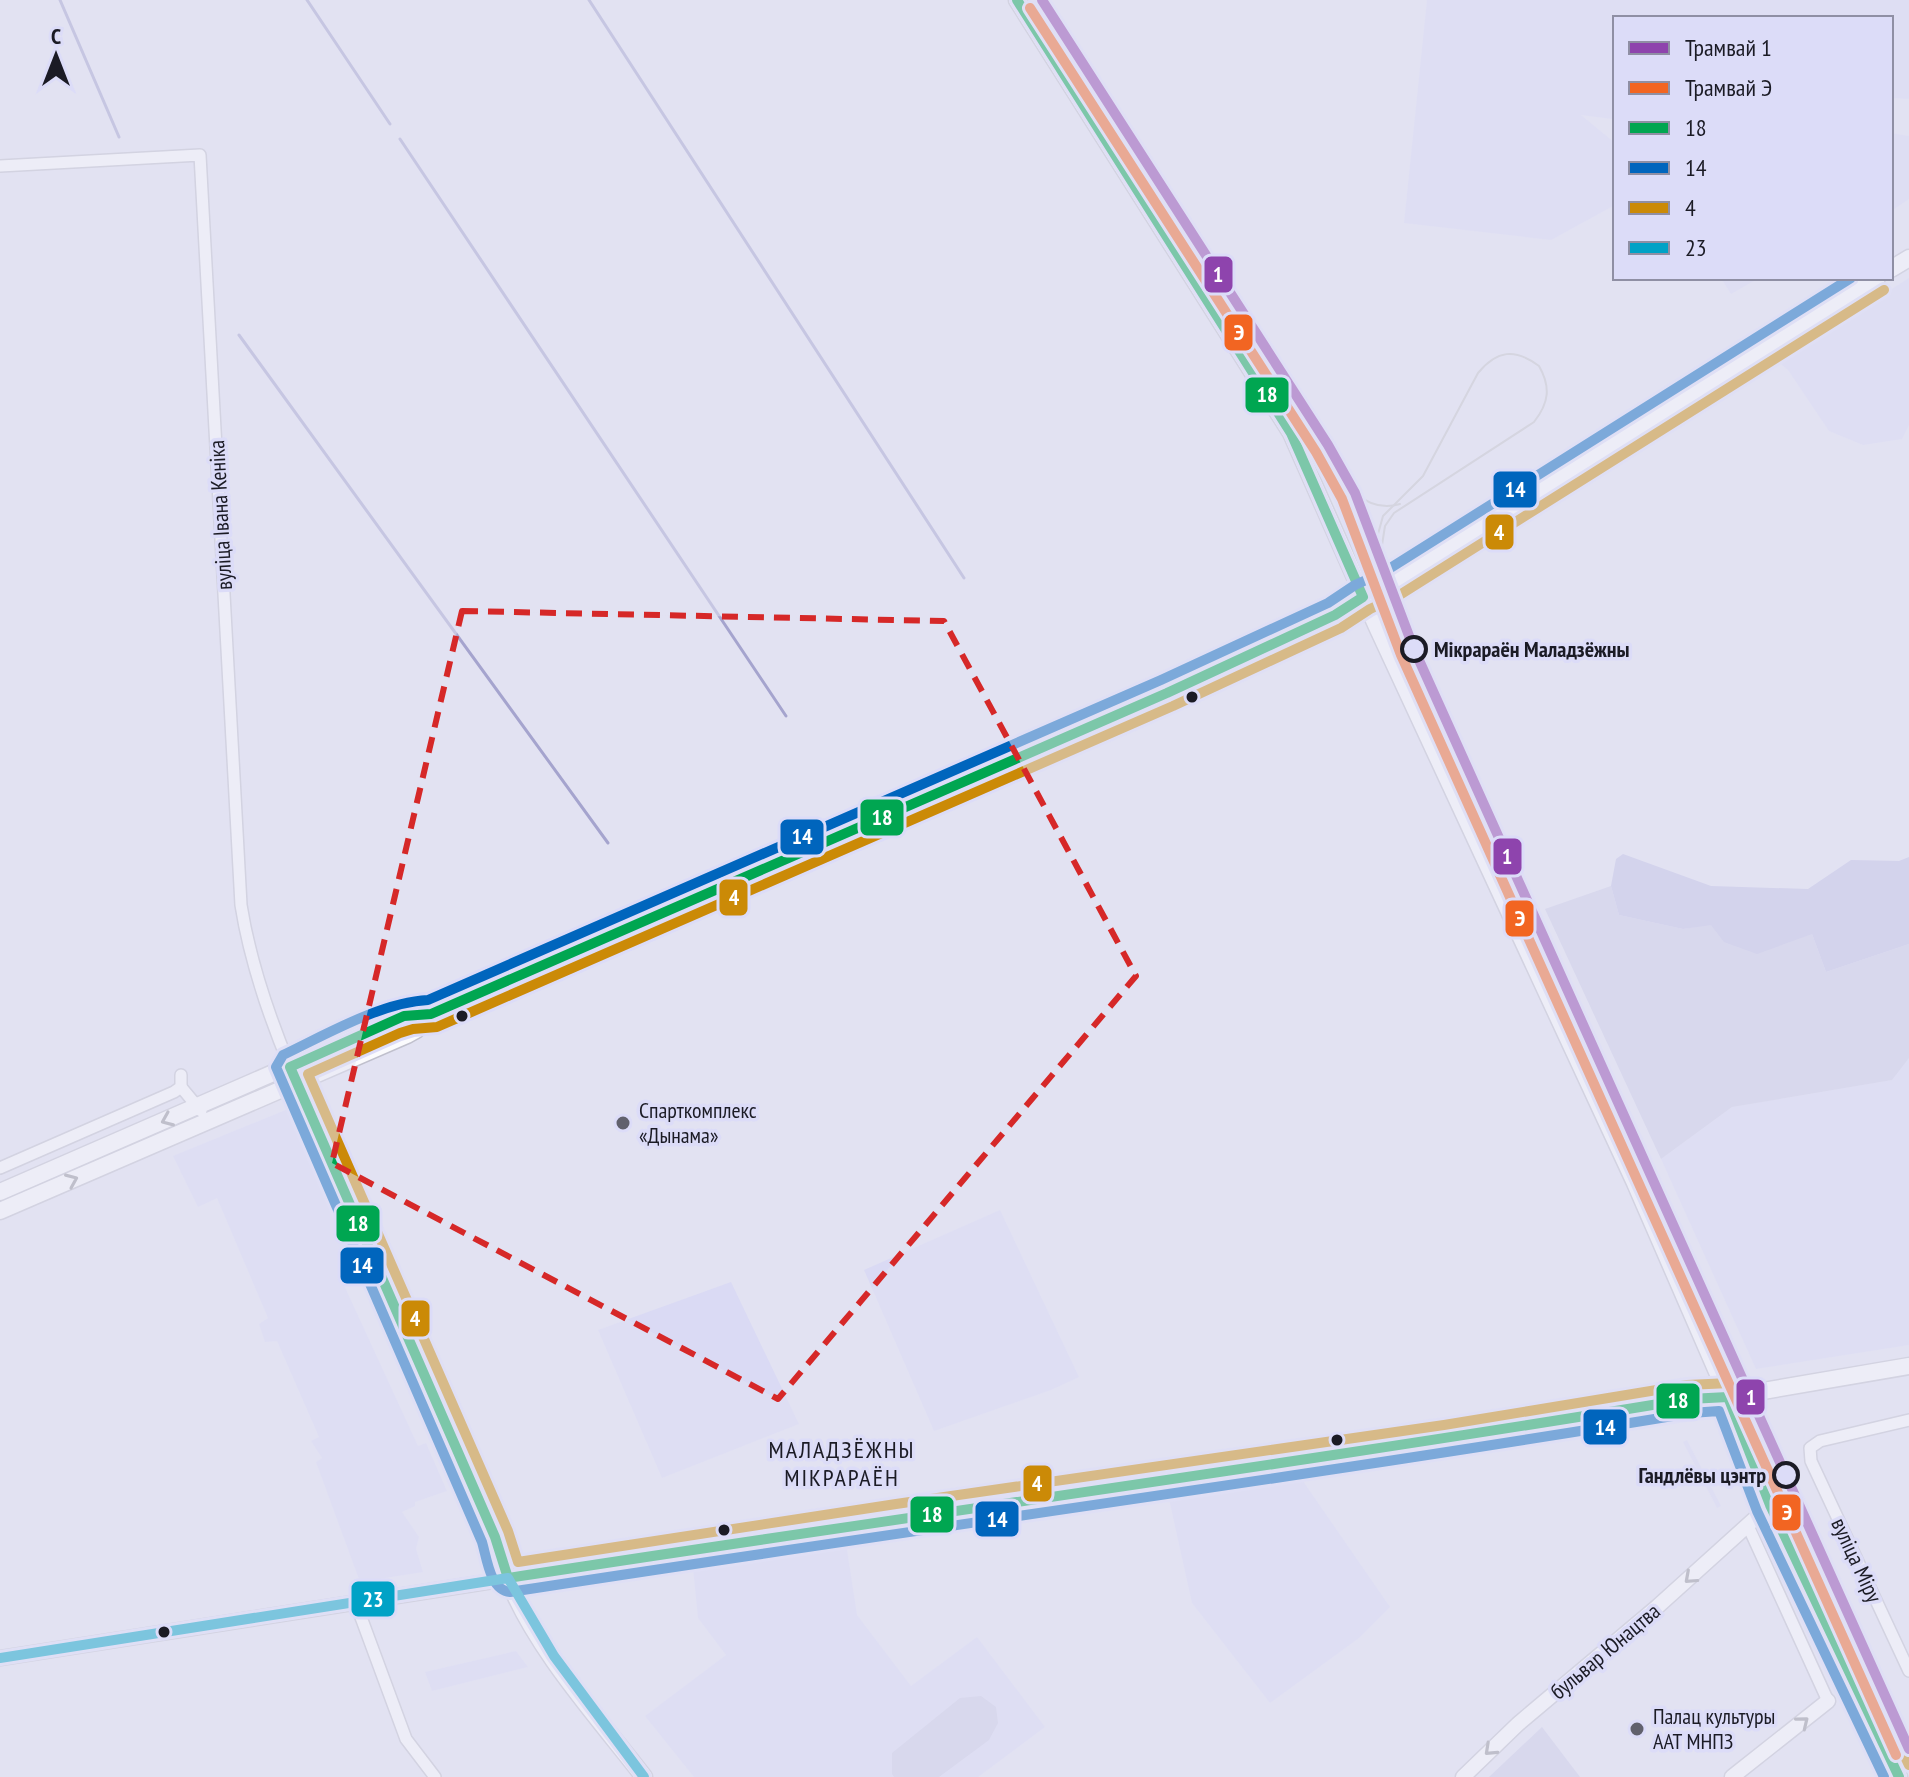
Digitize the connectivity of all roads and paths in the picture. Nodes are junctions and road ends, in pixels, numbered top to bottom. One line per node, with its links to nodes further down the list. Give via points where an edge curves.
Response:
1 (1017, 0): 4 (main road, via 1291,433)
2 (0, 166): 6 (street, вуліца Івана Кеніка, via 200,155 241,905 258,982)
3 (1874, 280): 4 (main road)
4 (1363, 597): 5 (main road, via 1167,693); 14 (main road, via 1635,1183)
5 (431, 1014): 6 (main road, via 404,1016); 7 (main road, via 407,1035)
6 (290, 1067): 7 (main road); 8 (main road)
7 (298, 1083): 9 (main road); 18 (main road, via 495,1537)
8 (198, 1106): 9 (street); 10 (street, via 181,1081 174,1092); 11 (main road, one-way to 11)
9 (207, 1122): 12 (main road, one-way to 9)
10 (0, 1168)
11 (0, 1192)
12 (0, 1211)
13 (1909, 1366): 14 (main road)
14 (1728, 1397): 16 (main road); 18 (street)
15 (1909, 1420): 21 (street, вуліца Міру, via 1820,1441 1810,1448 1811,1461)
16 (1770, 1505): 17 (street, бульвар Юнацтва); 27 (main road)
17 (1748, 1526): 22 (street); 25 (street, бульвар Юнацтва, one-way to 25)
18 (508, 1578): 19 (street); 24 (main road, via 582,1698)
19 (355, 1601): 20 (street); 23 (street, via 406,1739)
20 (0, 1658)
21 (1909, 1671)
22 (1828, 1701): 26 (street, one-way to 22)
23 (435, 1777)
24 (644, 1777)
25 (1463, 1777)
26 (1732, 1777)
27 (1899, 1777)

